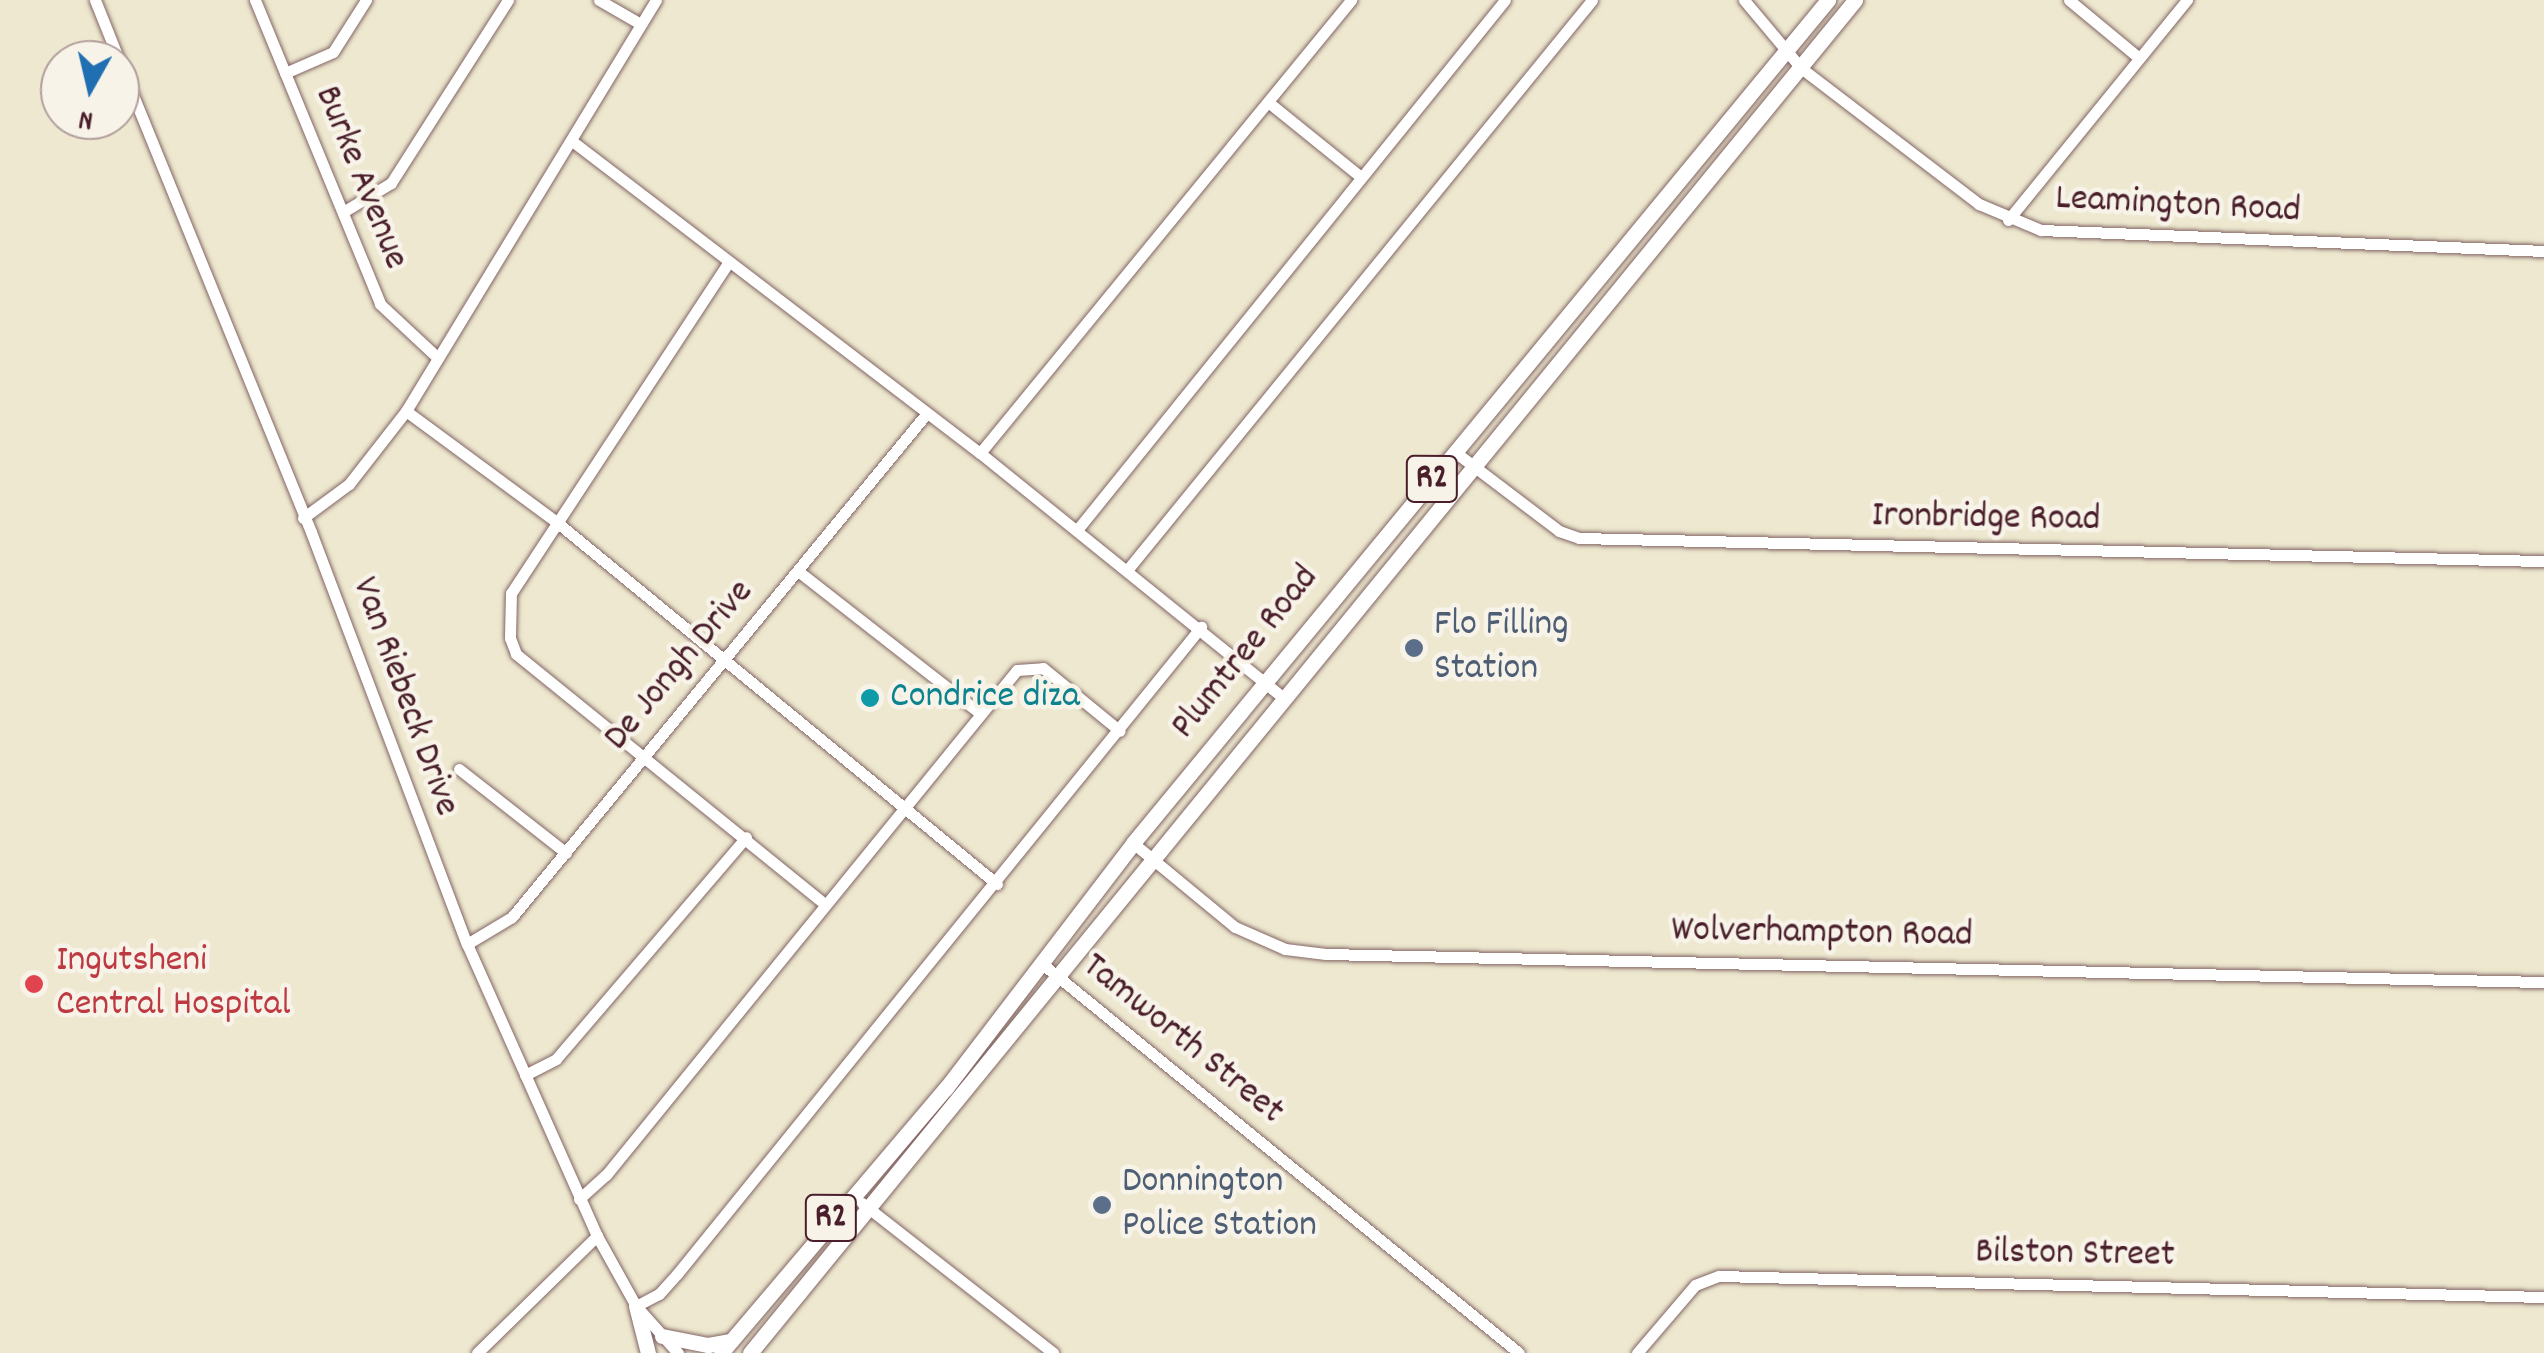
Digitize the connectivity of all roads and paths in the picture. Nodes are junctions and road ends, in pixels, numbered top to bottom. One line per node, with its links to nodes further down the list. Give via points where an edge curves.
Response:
1 (95, 0): 16 (street, Van Riebeck Drive)
2 (256, 0): 20 (street, Burke Avenue)
3 (366, 0): 20 (street, via 333,52)
4 (508, 0): 25 (street, via 391,183)
5 (599, 0): 15 (street)
6 (656, 0): 15 (street)
7 (1352, 0): 21 (street)
8 (1505, 0): 24 (street)
9 (1592, 0): 39 (street)
10 (1744, 0): 17 (street, Leamington Road)
11 (1828, 0): 17 (highway, Plumtree Road / R2)
12 (1854, 0): 19 (highway, Plumtree Road / R2)
13 (2069, 0): 18 (street)
14 (2187, 0): 18 (street)
15 (640, 23): 23 (street)
16 (111, 40)
17 (1786, 55): 19 (street, Leamington Road); 32 (highway, Plumtree Road / R2)
18 (2139, 58): 26 (street)
19 (1800, 68): 26 (street, Leamington Road); 34 (highway, Plumtree Road / R2)
20 (285, 73): 25 (street, Burke Avenue)
21 (1268, 102): 24 (street); 33 (street)
22 (140, 111): 35 (street, Van Riebeck Drive)
23 (572, 141): 28 (street); 29 (street)
24 (1360, 177): 37 (street)
25 (342, 212): 29 (street, Burke Avenue, via 387,314)
26 (2008, 220): 27 (street, Leamington Road, via 2098,238)
27 (2544, 251)
28 (728, 263): 31 (street); 36 (street)
29 (438, 358): 30 (street)
30 (406, 411): 35 (street, via 349,484); 36 (street)
31 (927, 413): 33 (street); 40 (street, De Jongh Drive)
32 (1456, 452): 34 (street, Ironbridge Road); 43 (highway, Plumtree Road / R2)
33 (980, 453): 37 (street)
34 (1475, 467): 38 (street, Ironbridge Road, via 1560,531 1599,540); 44 (highway, Plumtree Road / R2)
35 (303, 518): 56 (street, Van Riebeck Drive)
36 (559, 524): 42 (street); 47 (street, via 511,593 510,638 516,654)
37 (1077, 530): 39 (street)
38 (2544, 560)
39 (1128, 569): 41 (street)
40 (798, 571): 42 (street, De Jongh Drive); 45 (street)
41 (1200, 628): 43 (street); 46 (street)
42 (723, 661): 47 (street, De Jongh Drive); 49 (street)
43 (1264, 682): 44 (street); 51 (highway, Plumtree Road / R2)
44 (1284, 698): 53 (highway, Plumtree Road / R2)
45 (980, 713): 46 (street, via 1017,670 1037,665); 49 (street)
46 (1120, 731): 54 (street)
47 (645, 754): 50 (street); 52 (street, De Jongh Drive)
48 (460, 768): 52 (street)
49 (901, 810): 54 (street); 55 (street)
50 (746, 838): 55 (street); 60 (street, via 556,1059)
51 (1134, 843): 53 (street, Wolverhampton Road); 57 (highway, Plumtree Road / R2)
52 (566, 853): 56 (street, De Jongh Drive, via 512,916)
53 (1154, 858): 58 (highway, Plumtree Road / R2); 59 (street, Wolverhampton Road, via 1236,927 1285,949 1326,954)
54 (997, 884): 66 (street, via 677,1274)
55 (824, 903): 62 (street, via 606,1175)
56 (467, 944): 60 (street, Van Riebeck Drive)
57 (1040, 962): 58 (street, Tamworth Street); 61 (highway, Plumtree Road / R2, via 946,1088)
58 (1059, 978): 63 (highway, Plumtree Road / R2); 74 (street, Tamworth Street)
59 (2544, 982)
60 (525, 1075): 62 (street, Van Riebeck Drive)
61 (851, 1194): 63 (street); 68 (highway, Plumtree Road / R2)
62 (579, 1199): 64 (street, Van Riebeck Drive)
63 (868, 1209): 69 (street); 73 (highway, Plumtree Road / R2)
64 (597, 1236): 66 (street, Van Riebeck Drive); 70 (street)
65 (2544, 1297): 75 (street, Bilston Street, via 1719,1276 1696,1286)
66 (636, 1306): 67 (street, Van Riebeck Drive); 71 (highway)
67 (662, 1336): 68 (highway); 72 (street, Van Riebeck Drive)
68 (726, 1347)
69 (1047, 1351)
70 (478, 1353)
71 (648, 1353)
72 (678, 1353)
73 (750, 1353)
74 (1519, 1353)
75 (1637, 1353)

